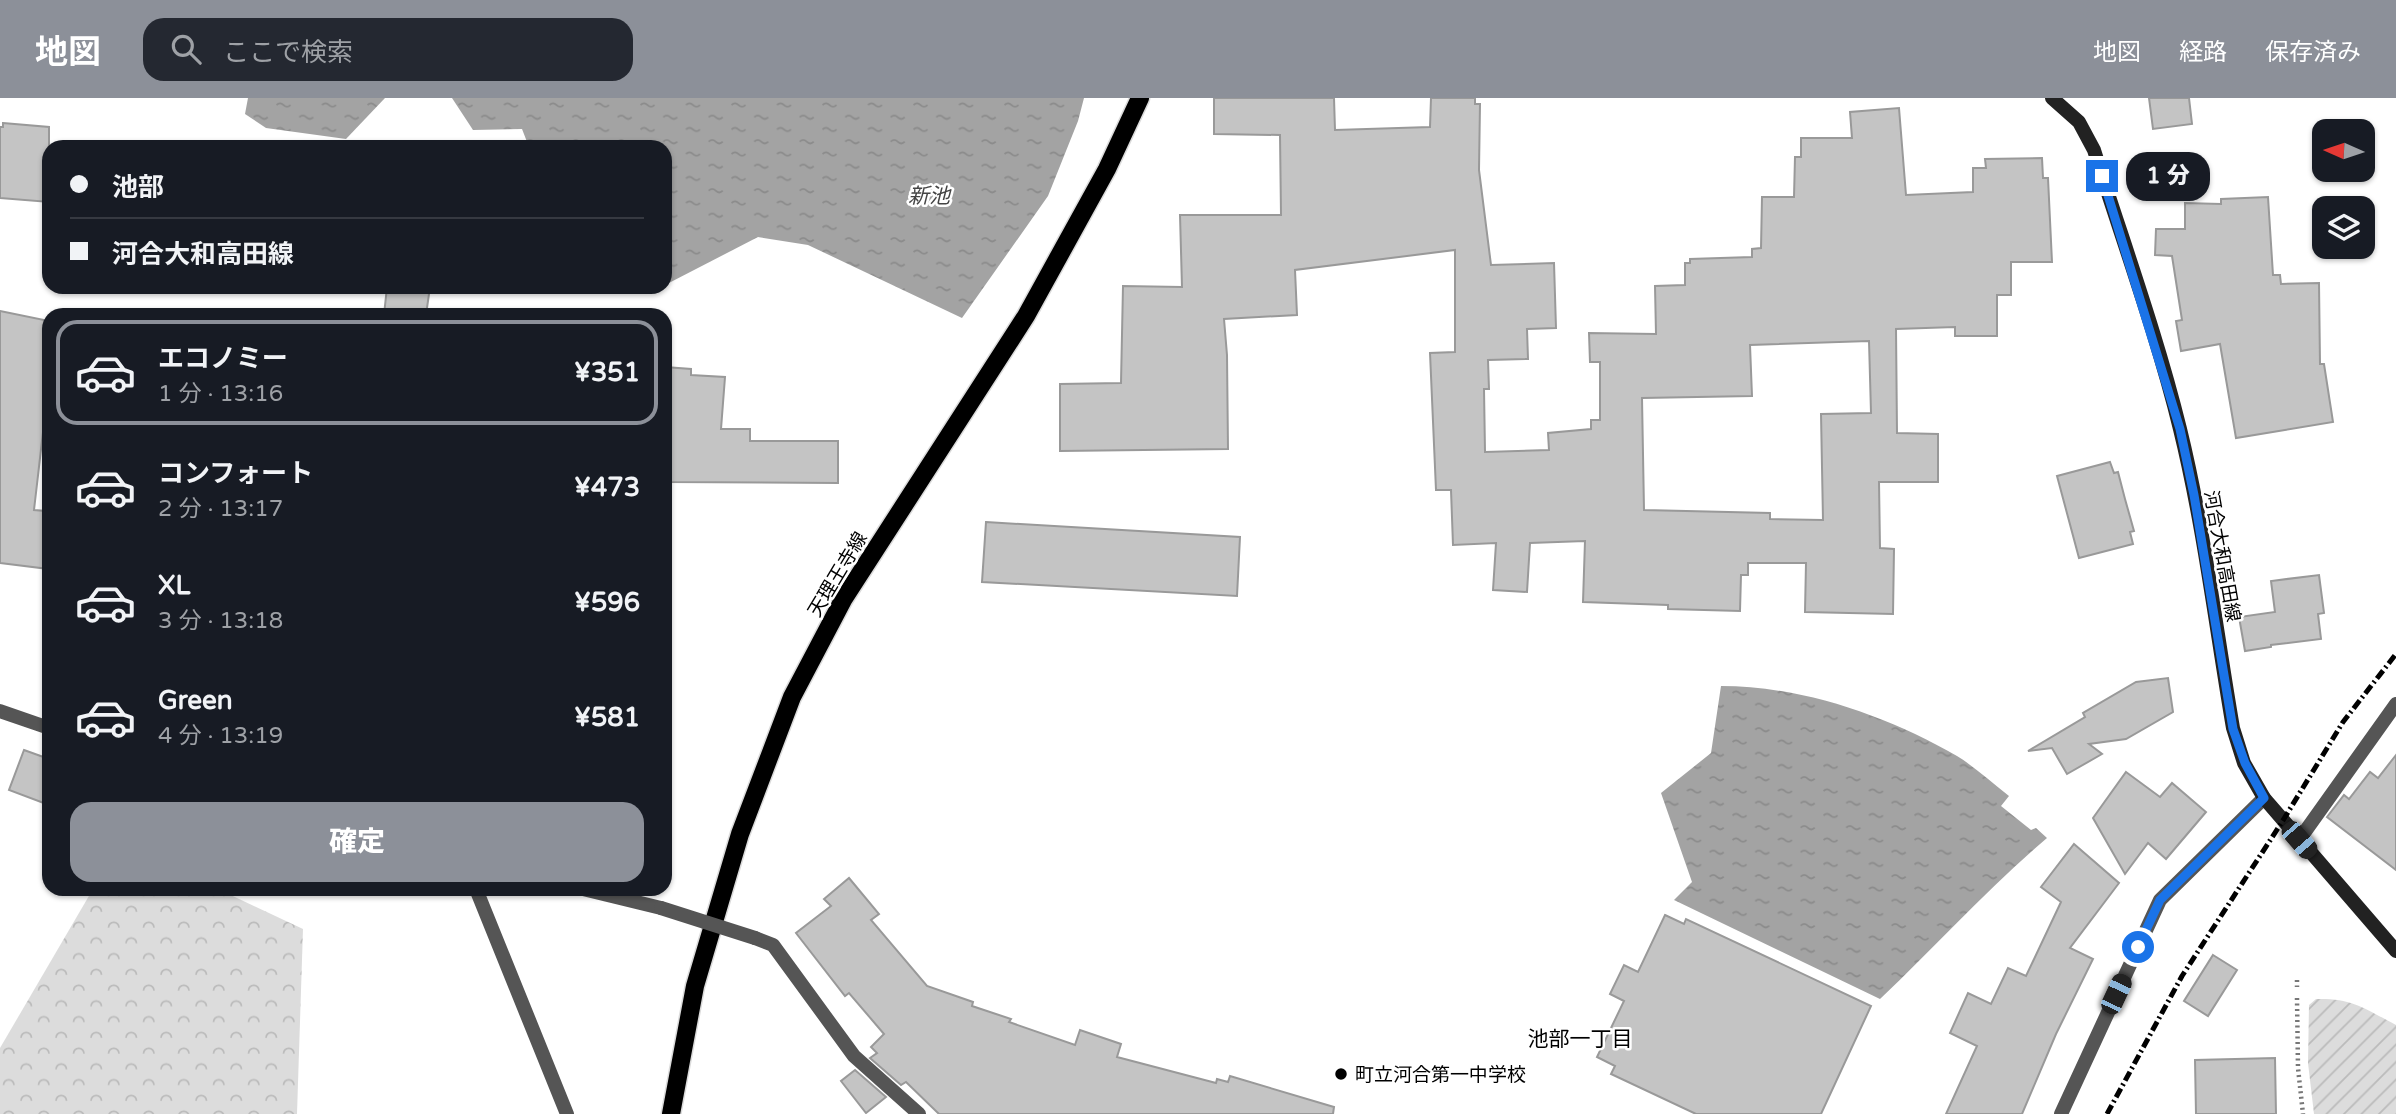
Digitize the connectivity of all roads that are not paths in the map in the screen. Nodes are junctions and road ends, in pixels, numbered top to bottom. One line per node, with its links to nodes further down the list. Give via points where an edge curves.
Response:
1 (1140, 98): 12 (main road, 天理王寺線, via 1107,169 1026,316 843,600 792,697 740,834 695,986)
2 (2052, 98): 6 (main road, 河合大和高田線, via 2079,122 2094,150 2160,357 2194,495 2233,729)
3 (2396, 704): 7 (street)
4 (0, 711): 5 (street)
5 (42, 726)
6 (2264, 798): 7 (main road, 河合大和高田線); 14 (street, via 2160,900)
7 (2299, 840): 10 (main road, 河合大和高田線)
8 (479, 896): 11 (street)
9 (611, 896): 13 (street, bridge, via 773,945 854,1055)
10 (2396, 951)
11 (567, 1114)
12 (671, 1114)
13 (919, 1114)
14 (2061, 1114)

